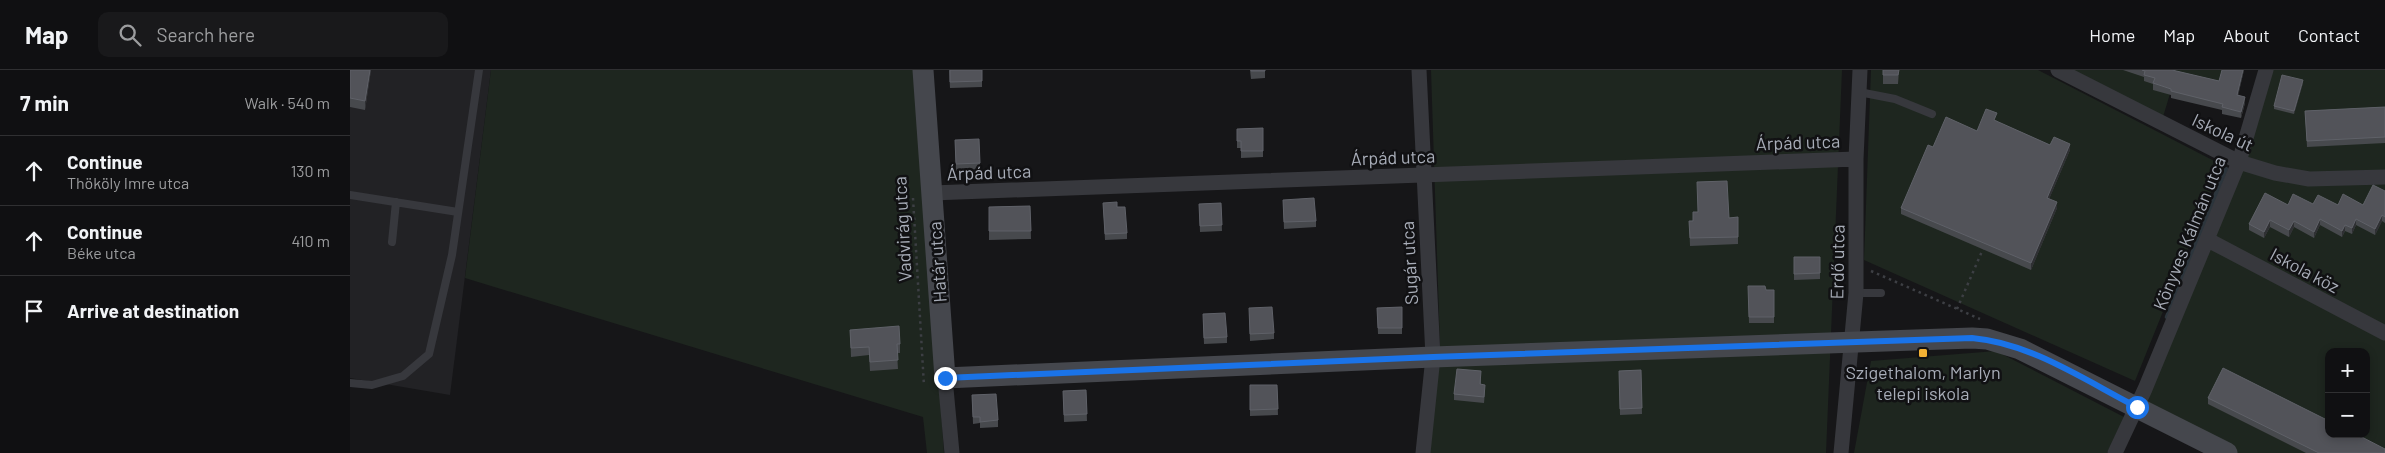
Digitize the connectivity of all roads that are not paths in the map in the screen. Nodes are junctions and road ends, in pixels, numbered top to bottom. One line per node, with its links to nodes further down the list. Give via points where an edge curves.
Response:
1 (479, 70): 16 (lane)
2 (923, 70): 13 (street, Határ utca)
3 (1419, 70): 11 (street, Sugár utca)
4 (1860, 70): 7 (street, Erdő utca)
5 (2058, 70): 10 (street, Iskola út)
6 (2266, 70): 10 (street, Könyves Kálmán utca)
7 (1859, 92): 8 (lane, via 1895,99); 9 (street, Erdő utca)
8 (1932, 114)
9 (1856, 159): 11 (street, Árpád utca); 19 (street, Erdő utca)
10 (2239, 162): 12 (street, Iskola út, via 2309,179); 17 (street, Könyves Kálmán utca)
11 (1424, 174): 13 (street, Árpád utca); 23 (street, Sugár utca)
12 (2385, 178)
13 (922, 191): 24 (street, Határ utca)
14 (350, 195): 15 (lane)
15 (396, 202): 16 (lane); 18 (lane)
16 (458, 212): 25 (lane, via 452,256 429,354 403,376 372,385)
17 (2208, 240): 21 (street, Iskola köz); 26 (street, Könyves Kálmán utca)
18 (392, 242)
19 (1856, 293): 20 (lane); 22 (street, Erdő utca)
20 (1881, 293)
21 (2385, 333)
22 (1853, 342): 23 (street); 26 (street, via 1987,339 2037,357); 29 (street, Erdő utca)
23 (1433, 357): 24 (street); 28 (street, Sugár utca)
24 (945, 378): 27 (street, Határ utca)
25 (350, 383)
26 (2137, 407): 30 (street, Könyves Kálmán utca); 31 (street)
27 (952, 453)
28 (1423, 453)
29 (1841, 453)
30 (2115, 453)
31 (2227, 453)

